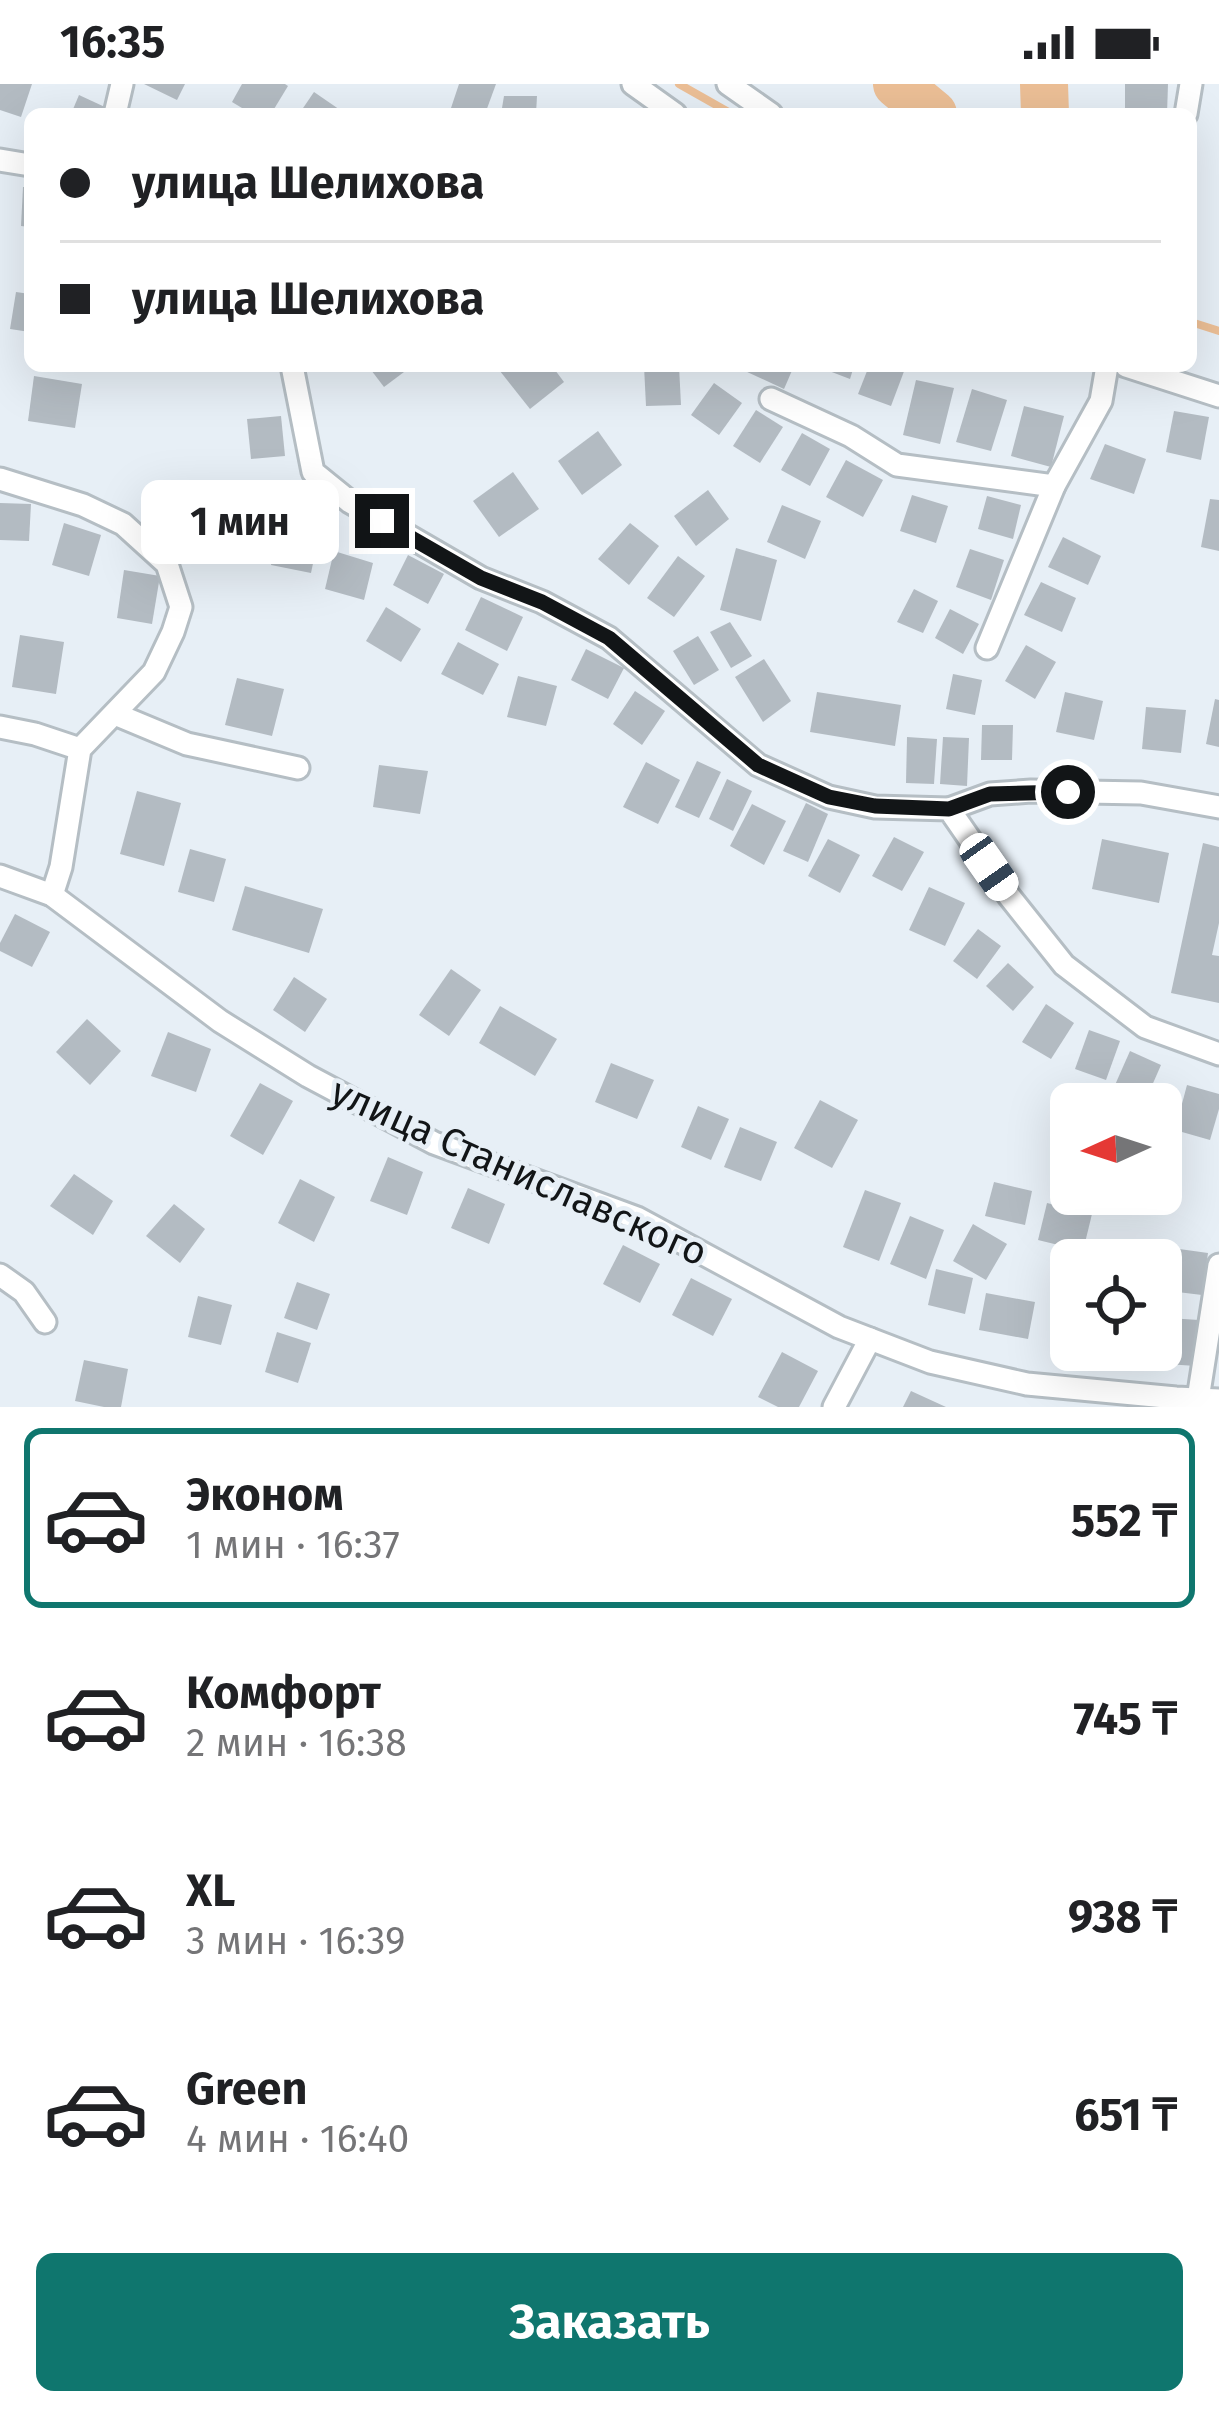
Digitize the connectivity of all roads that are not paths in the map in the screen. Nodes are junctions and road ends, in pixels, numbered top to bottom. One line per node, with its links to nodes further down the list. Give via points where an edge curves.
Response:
1 (633, 84): 3 (street)
2 (728, 84): 4 (street)
3 (667, 108)
4 (762, 108)
5 (293, 372): 18 (street, via 313,472 350,502 481,578 609,638 758,765 829,797)
6 (1106, 372): 11 (street, via 1101,401)
7 (1145, 372): 8 (street)
8 (1219, 396)
9 (771, 398): 11 (street, via 897,465)
10 (0, 479): 13 (street, via 123,524 167,563 181,608 173,632 154,672)
11 (1054, 486): 12 (street)
12 (987, 648)
13 (115, 714): 15 (street); 16 (street, via 188,744)
14 (0, 727): 15 (street)
15 (80, 749): 20 (street)
16 (298, 768)
17 (1219, 807): 18 (street, via 1141,793 1031,791)
18 (949, 809): 21 (street, via 1064,965 1145,1027)
19 (0, 876): 20 (street, улица Станиславского)
20 (52, 895): 25 (street, улица Станиславского, via 308,1076 434,1143 637,1218)
21 (1219, 1054)
22 (1219, 1265): 26 (street)
23 (0, 1275): 24 (street)
24 (45, 1322)
25 (870, 1339): 27 (street, улица Станиславского, via 930,1363); 28 (street)
26 (1208, 1400): 27 (street, улица Станиславского)
27 (1138, 1401)
28 (834, 1407)

